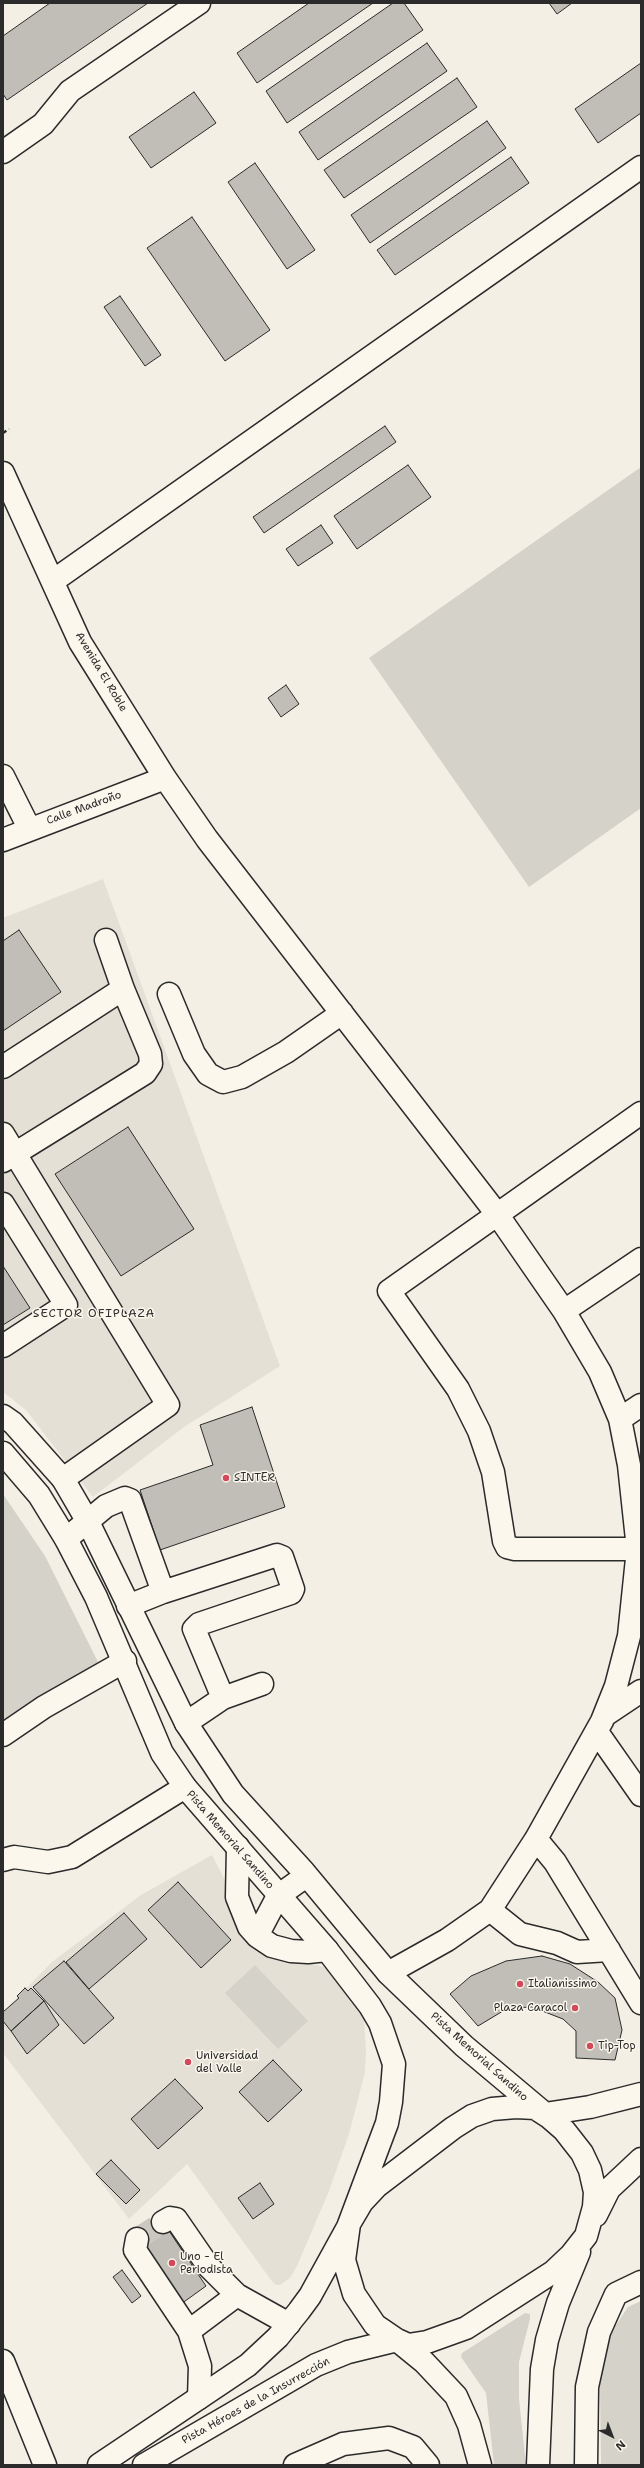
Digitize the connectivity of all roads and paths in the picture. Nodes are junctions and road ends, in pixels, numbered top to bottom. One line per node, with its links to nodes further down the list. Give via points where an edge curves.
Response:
1 (200, 3): 2 (main road, via 70,91 42,124)
2 (3, 152)
3 (641, 167): 7 (main road)
4 (9, 429): 5 (path)
5 (3, 433)
6 (3, 473): 7 (main road, Avenida El Roble)
7 (53, 581): 9 (main road, Avenida El Roble, via 80,642)
8 (3, 776): 10 (main road)
9 (165, 778): 10 (main road, Calle Madroño); 15 (main road, Avenida El Roble, via 208,839)
10 (29, 828): 11 (main road, Calle Madroño)
11 (3, 840)
12 (106, 940): 13 (main road)
13 (123, 989): 16 (main road); 19 (main road, via 150,1054 151,1064 145,1073)
14 (169, 994): 15 (main road, via 194,1054 208,1074 223,1082 242,1077 286,1052)
15 (342, 1013): 21 (main road, Avenida El Roble)
16 (3, 1067)
17 (641, 1113): 21 (main road)
18 (3, 1134): 19 (main road)
19 (9, 1157): 29 (main road, via 168,1405)
20 (3, 1204): 24 (main road, via 66,1304)
21 (497, 1214): 23 (main road, Avenida El Roble); 32 (main road, via 389,1292 458,1389 479,1431 493,1472 507,1547)
22 (641, 1259): 23 (main road)
23 (564, 1311): 27 (main road, Avenida El Roble, via 600,1372)
24 (3, 1346)
25 (641, 1405): 27 (main road)
26 (3, 1416): 29 (main road, Pista Memorial Sandino, via 13,1423)
27 (620, 1420): 32 (main road, Avenida El Roble, via 629,1466)
28 (3, 1453): 31 (main road, Pista Memorial Sandino, via 39,1495)
29 (63, 1479): 30 (main road, Pista Memorial Sandino)
30 (88, 1522): 31 (main road); 33 (main road, via 106,1506 125,1498 130,1500); 34 (main road, Pista Memorial Sandino)
31 (66, 1539): 35 (main road, Pista Memorial Sandino, via 96,1597)
32 (639, 1548): 36 (main road, Avenida El Roble, via 629,1636)
33 (163, 1592): 34 (main road); 39 (main road, via 277,1555 282,1557 293,1589 291,1593 199,1624 194,1629)
34 (128, 1606): 40 (main road, Pista Memorial Sandino)
35 (124, 1661): 42 (main road, via 44,1707); 43 (main road, Pista Memorial Sandino, via 162,1753)
36 (617, 1682): 38 (main road, via 619,1690 624,1695); 41 (main road, Avenida El Roble)
37 (262, 1684): 39 (main road)
38 (638, 1693): 41 (main road)
39 (223, 1698): 40 (main road)
40 (186, 1723): 48 (main road, Pista Memorial Sandino, via 233,1794)
41 (601, 1723): 44 (main road); 45 (main road, Avenida El Roble)
42 (3, 1735)
43 (185, 1788): 46 (main road, Pista Memorial Sandino); 47 (main road, via 72,1857 48,1862 14,1857)
44 (641, 1796)
45 (536, 1839): 50 (main road, Avenida El Roble); 53 (main road, via 555,1862)
46 (238, 1848): 49 (main road, Pista Memorial Sandino); 51 (main road, via 237,1897 249,1927)
47 (3, 1860)
48 (306, 1876): 49 (main road); 54 (main road, Pista Memorial Sandino)
49 (278, 1896): 51 (main road); 52 (main road, Pista Memorial Sandino)
50 (490, 1910): 53 (main road, via 520,1934 557,1943 577,1952); 54 (main road, via 447,1940)
51 (257, 1936): 52 (main road, via 272,1946 291,1951)
52 (327, 1950): 60 (main road, Pista Memorial Sandino, via 380,2023 394,2064 393,2090 386,2123)
53 (608, 1950): 55 (main road)
54 (388, 1973): 57 (main road, Pista Memorial Sandino, via 464,2046)
55 (641, 2003)
56 (641, 2094): 57 (main road, via 590,2107)
57 (545, 2114): 60 (main road, via 535,2108 516,2106 492,2109 472,2116 386,2178 362,2202); 61 (main road, via 560,2125 575,2142 590,2170 595,2192 594,2207)
58 (641, 2159): 61 (main road, via 610,2189)
59 (163, 2222): 64 (main road, via 170,2218 176,2219 209,2267)
60 (348, 2227): 65 (main road, via 310,2296); 67 (main road, via 344,2260 354,2294 375,2324)
61 (586, 2236): 67 (main road, via 553,2272 466,2328 427,2342 408,2345); 76 (main road, via 558,2303 547,2340 542,2369)
62 (137, 2239): 66 (main road, via 135,2250)
63 (641, 2282): 77 (main road, via 616,2294 599,2332 587,2387)
64 (237, 2295): 65 (main road); 66 (main road)
65 (289, 2324): 69 (main road, via 252,2362)
66 (188, 2331): 69 (main road, via 200,2366)
67 (396, 2340): 72 (main road, Pista Héroes de la Insurrección, via 348,2352 316,2365); 75 (main road, via 424,2362 456,2396 469,2425)
68 (3, 2361): 70 (main road)
69 (199, 2398): 71 (main road)
70 (44, 2465)
71 (99, 2465)
72 (144, 2465)
73 (295, 2465): 74 (main road, via 344,2444 389,2438 413,2447)
74 (428, 2465)
75 (480, 2465)
76 (538, 2465)
77 (586, 2465)

